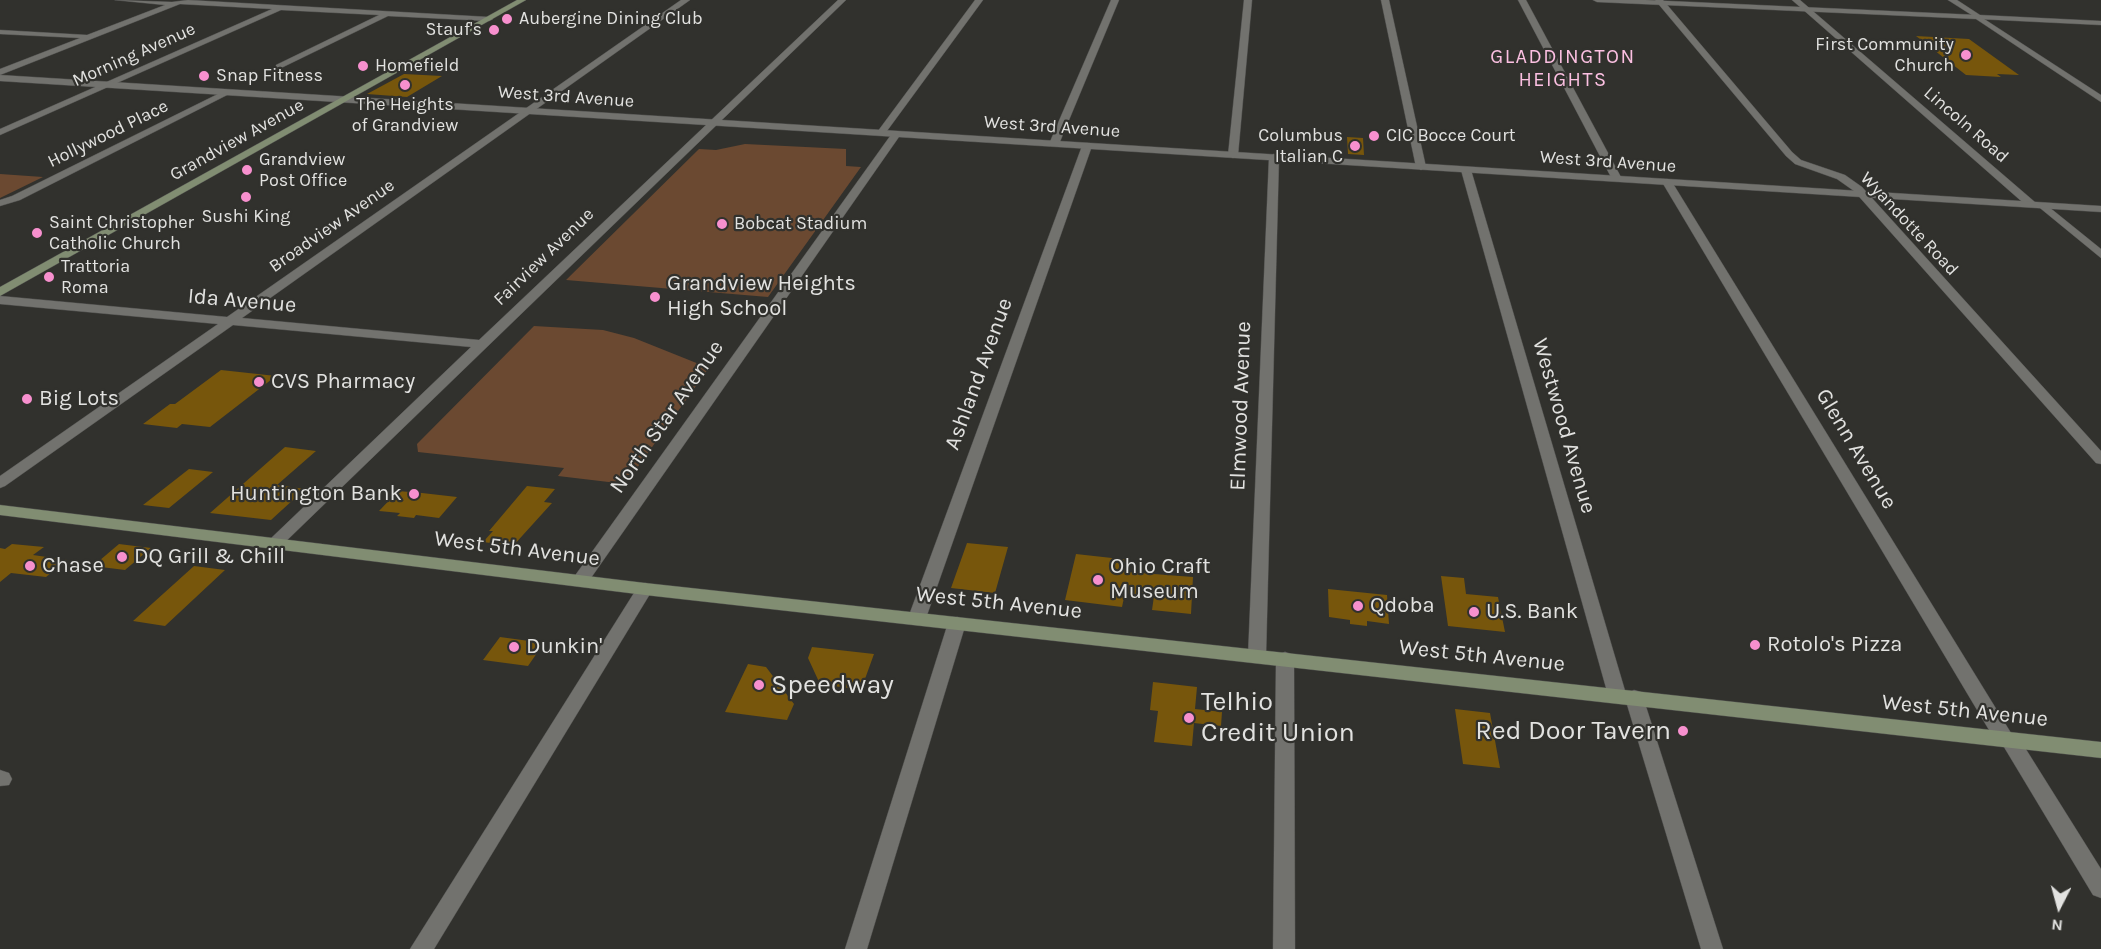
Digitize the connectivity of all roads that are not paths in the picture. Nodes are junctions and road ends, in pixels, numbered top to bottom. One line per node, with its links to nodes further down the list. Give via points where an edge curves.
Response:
1 (118, 0): 14 (street)
2 (522, 0): 21 (main road, Grandview Avenue)
3 (686, 0): 32 (street, Broadview Avenue)
4 (842, 0): 33 (street, Fairview Avenue)
5 (979, 0): 35 (street)
6 (1114, 0): 37 (street)
7 (1248, 0): 39 (street)
8 (1385, 0): 41 (street)
9 (1522, 0): 43 (street)
10 (1598, 0): 13 (street)
11 (1796, 0): 17 (street, Lincoln Road)
12 (1952, 0): 20 (street)
13 (1660, 1): 17 (street); 45 (street, Wyandotte Road, via 1798,162 1841,177)
14 (179, 2): 16 (street); 24 (street)
15 (346, 4): 18 (street)
16 (282, 8): 18 (street); 28 (street, Morning Avenue)
17 (1806, 9): 20 (street); 47 (street, Lincoln Road)
18 (332, 10): 19 (street)
19 (388, 13): 21 (street); 25 (street)
20 (1978, 17): 22 (street); 31 (street)
21 (489, 19): 30 (main road, Grandview Avenue)
22 (2101, 23)
23 (0, 32): 24 (street)
24 (90, 37): 26 (street)
25 (279, 67)
26 (0, 72)
27 (0, 78): 28 (street, West 3rd Avenue)
28 (107, 85): 29 (street, West 3rd Avenue); 34 (street, Morning Avenue)
29 (229, 92): 30 (street, West 3rd Avenue); 46 (street, Hollywood Place)
30 (345, 99): 32 (street, West 3rd Avenue); 50 (main road, Grandview Avenue)
31 (2101, 99)
32 (528, 111): 33 (street, West 3rd Avenue); 52 (street, Broadview Avenue)
33 (713, 123): 35 (street, West 3rd Avenue); 53 (street, Fairview Avenue)
34 (0, 132)
35 (881, 133): 36 (street, West 3rd Avenue)
36 (896, 134): 37 (street, West 3rd Avenue); 58 (street, North Star Avenue)
37 (1054, 144): 38 (street, West 3rd Avenue)
38 (1087, 146): 39 (street, West 3rd Avenue); 60 (street, Ashland Avenue)
39 (1233, 155): 40 (street, West 3rd Avenue)
40 (1274, 157): 41 (street, West 3rd Avenue); 62 (street, Elmwood Avenue)
41 (1421, 167): 42 (street, West 3rd Avenue)
42 (1466, 170): 43 (street, West 3rd Avenue); 64 (street, Westwood Avenue)
43 (1617, 179): 44 (street, West 3rd Avenue)
44 (1667, 182): 45 (street, West 3rd Avenue); 65 (street, Glenn Avenue)
45 (1863, 194): 47 (street, West 3rd Avenue); 54 (street, Wyandotte Road)
46 (0, 203)
47 (2038, 205): 48 (street, West 3rd Avenue); 49 (street, Lincoln Road)
48 (2101, 209)
49 (2101, 255)
50 (0, 292)
51 (0, 300): 52 (street, Ida Avenue)
52 (229, 321): 53 (street, Ida Avenue); 55 (street, Broadview Avenue)
53 (480, 344): 57 (street, Fairview Avenue)
54 (2101, 460)
55 (0, 483)
56 (0, 510): 57 (main road, West 5th Avenue)
57 (274, 543): 58 (main road, West 5th Avenue)
58 (580, 581): 59 (main road, West 5th Avenue)
59 (645, 589): 60 (main road, West 5th Avenue); 68 (street)
60 (917, 618): 61 (main road, West 5th Avenue)
61 (957, 623): 62 (main road, West 5th Avenue); 69 (street)
62 (1257, 656): 63 (main road, West 5th Avenue)
63 (1285, 659): 64 (main road, West 5th Avenue); 70 (street)
64 (1625, 696): 65 (main road, West 5th Avenue); 71 (street, Westwood Avenue)
65 (2007, 740): 66 (main road, West 5th Avenue); 67 (street, Glenn Avenue)
66 (2101, 750)
67 (2101, 888)
68 (421, 949)
69 (856, 949)
70 (1284, 949)
71 (1712, 949)

